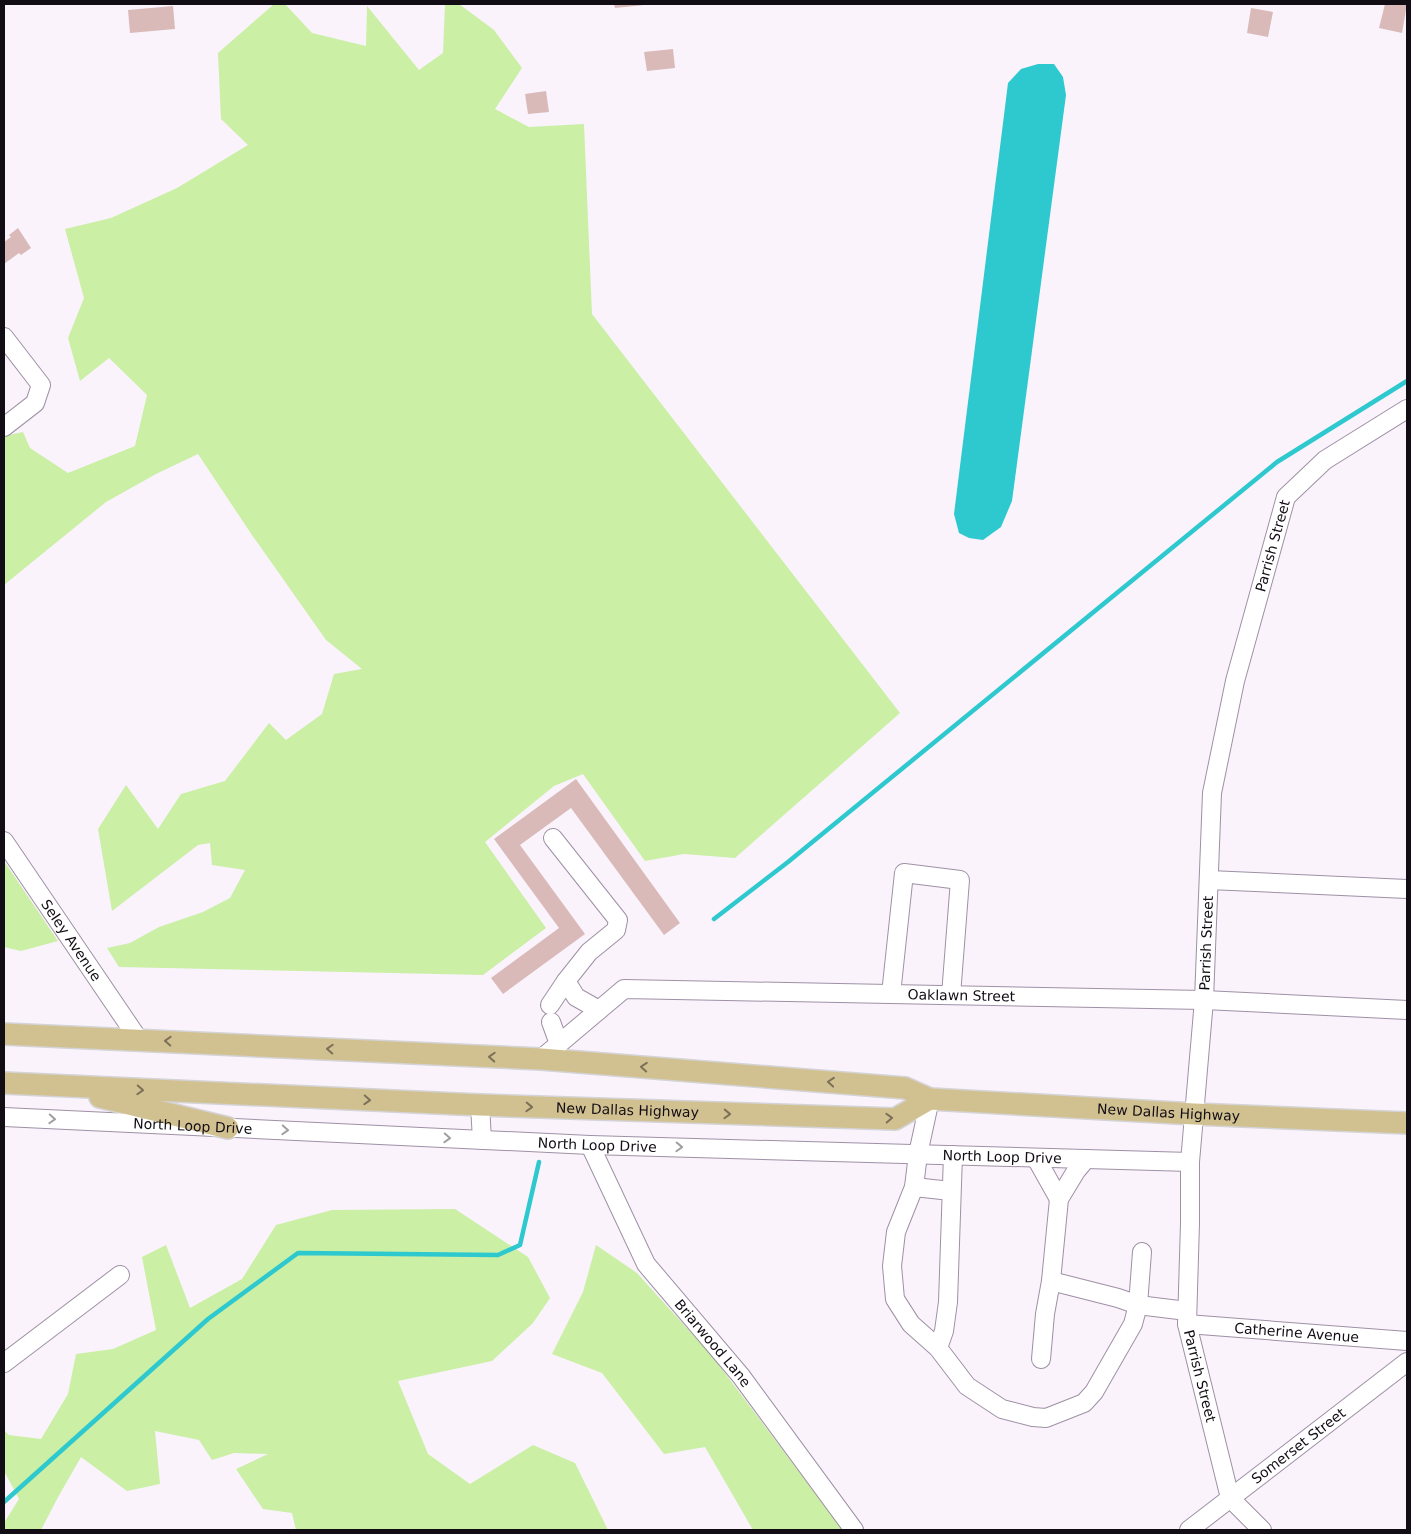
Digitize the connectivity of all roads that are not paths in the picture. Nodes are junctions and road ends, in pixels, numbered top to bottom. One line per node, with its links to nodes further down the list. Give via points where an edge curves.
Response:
1 (4, 337): 3 (street, via 41,385 35,403)
2 (1407, 409): 6 (street, Parrish Street, via 1325,460 1286,497 1235,681 1212,793)
3 (4, 427)
4 (553, 838): 8 (street, via 618,920 616,930 589,952)
5 (4, 842): 15 (street, Seley Avenue)
6 (1209, 880): 7 (street); 11 (street, Parrish Street)
7 (1407, 889)
8 (566, 981): 12 (street, via 576,997); 16 (street, via 551,1013)
9 (891, 994): 10 (street, Oaklawn Street); 10 (street, via 904,873 960,880); 12 (street, Oaklawn Street, via 624,989)
10 (951, 995): 11 (street, Oaklawn Street)
11 (1204, 1000): 13 (street, Oaklawn Street); 22 (street, Parrish Street)
12 (599, 1010): 16 (street, Oaklawn Street)
13 (1407, 1010)
14 (4, 1034): 15 (main road)
15 (139, 1040): 17 (main road, one-way to 15)
16 (559, 1044): 17 (street, Oaklawn Street)
17 (541, 1059): 20 (main road, New Dallas Highway, one-way to 17, via 905,1088)
18 (4, 1084): 19 (main road)
19 (51, 1086): 21 (main road, New Dallas Highway, one-way to 21); 25 (main road)
20 (930, 1100): 21 (main road, New Dallas Highway, one-way to 20, via 895,1119); 22 (main road, New Dallas Highway); 28 (street)
21 (480, 1105): 26 (street)
22 (1194, 1114): 24 (main road, New Dallas Highway); 32 (street, Parrish Street)
23 (4, 1117): 25 (street, North Loop Drive, one-way to 25)
24 (1407, 1123)
25 (228, 1128): 26 (street, North Loop Drive, one-way to 26)
26 (482, 1140): 27 (street, North Loop Drive)
27 (590, 1145): 28 (street, North Loop Drive, one-way to 28); 47 (street, Briarwood Lane, via 646,1264 741,1376)
28 (918, 1154): 29 (street, North Loop Drive); 33 (street)
29 (953, 1156): 30 (street, North Loop Drive); 34 (street)
30 (1036, 1158): 31 (street, North Loop Drive); 35 (street)
31 (1086, 1159): 32 (street, North Loop Drive); 35 (street)
32 (1190, 1162): 40 (street, Parrish Street)
33 (914, 1187): 34 (street); 42 (street, via 896,1232 892,1266 895,1299 912,1324)
34 (951, 1191): 42 (street, via 948,1302)
35 (1059, 1199): 38 (street)
36 (1142, 1252): 39 (street)
37 (120, 1275): 45 (street)
38 (1051, 1281): 39 (street, Catherine Avenue); 43 (street)
39 (1138, 1305): 40 (street, Catherine Avenue); 42 (street, via 1133,1324 1094,1392 1084,1403 1046,1418 1002,1408 967,1386)
40 (1187, 1317): 41 (street, Catherine Avenue); 46 (street, Parrish Street)
41 (1407, 1341)
42 (938, 1348)
43 (1041, 1359)
44 (1407, 1362): 46 (street, Somerset Street)
45 (4, 1363)
46 (1230, 1498): 48 (street, Somerset Street); 49 (street)
47 (854, 1530)
48 (1189, 1530)
49 (1262, 1530)

